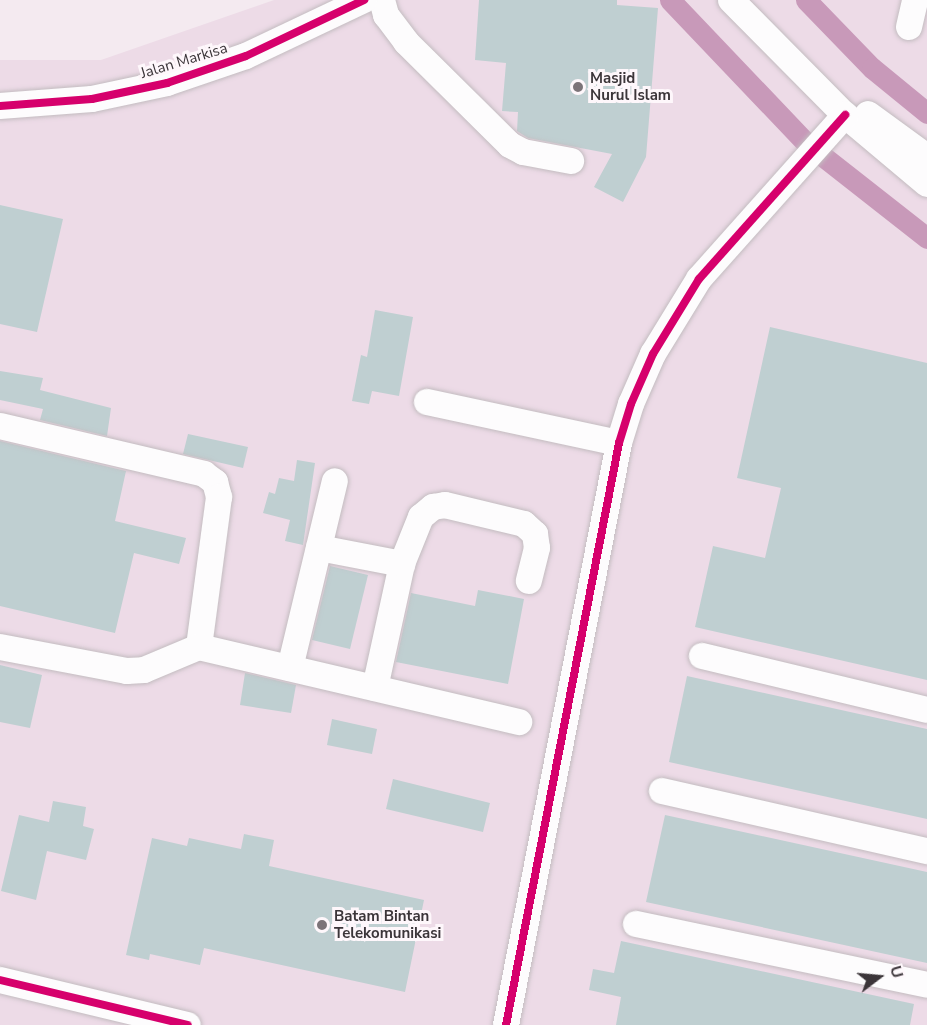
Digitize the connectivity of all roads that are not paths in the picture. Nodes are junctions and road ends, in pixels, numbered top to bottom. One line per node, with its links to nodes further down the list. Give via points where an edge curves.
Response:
1 (364, 0): 7 (street, Jalan Markisa, via 246,56 167,83 92,99)
2 (382, 0): 10 (street, via 386,15 406,42 510,145 523,152)
3 (731, 0): 8 (street)
4 (753, 0): 9 (street, via 856,106)
5 (915, 0): 6 (street)
6 (909, 27)
7 (0, 106)
8 (845, 115): 11 (street); 14 (street, via 699,279 653,354)
9 (927, 157)
10 (571, 161)
11 (927, 184)
12 (428, 402): 14 (street)
13 (0, 426): 20 (street, via 204,474 215,482 219,497)
14 (619, 443): 33 (street)
15 (335, 481): 16 (street)
16 (319, 548): 17 (street); 22 (street)
17 (402, 564): 18 (street, via 421,518 433,507 446,505 524,524 535,534); 23 (street)
18 (529, 581)
19 (0, 647): 20 (street, via 127,671 144,670)
20 (199, 647): 22 (street)
21 (702, 656): 24 (street)
22 (290, 668): 23 (street)
23 (375, 688): 25 (street)
24 (927, 710)
25 (519, 722)
26 (662, 791): 27 (street)
27 (927, 851)
28 (636, 924): 30 (street)
29 (0, 981): 31 (street)
30 (927, 985)
31 (141, 1020): 32 (street)
32 (188, 1025)
33 (506, 1025)

